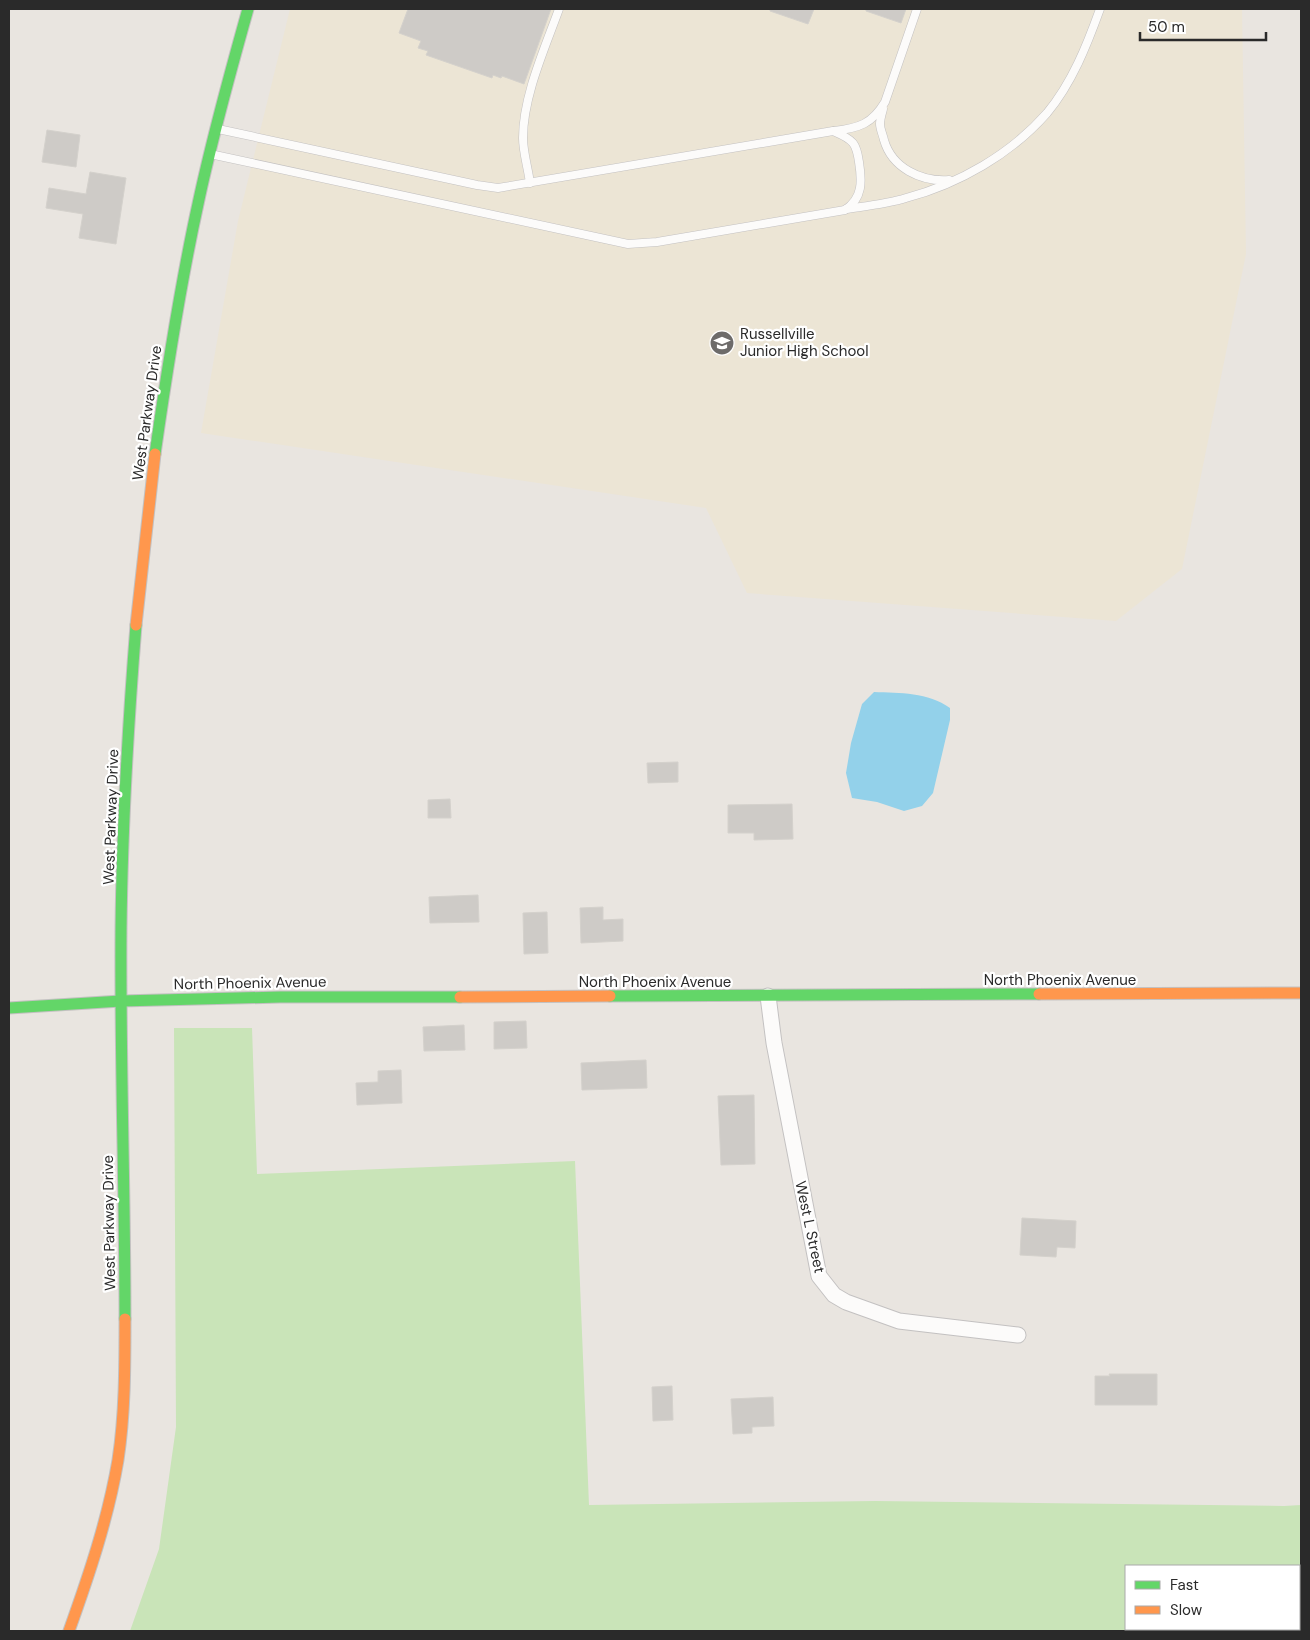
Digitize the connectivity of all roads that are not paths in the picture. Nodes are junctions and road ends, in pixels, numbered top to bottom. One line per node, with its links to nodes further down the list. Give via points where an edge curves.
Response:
1 (248, 9): 6 (main road, West Parkway Drive)
2 (559, 9): 10 (lane, via 528,98 524,119 523,139)
3 (917, 9): 5 (lane)
4 (1100, 9): 9 (lane, via 1073,74 1047,112 1014,146)
5 (885, 102): 7 (lane, via 868,122 855,128); 9 (lane, via 880,125 887,149 900,166 921,177 937,181)
6 (216, 128): 8 (main road, West Parkway Drive); 10 (lane, via 487,188)
7 (833, 131): 10 (lane); 11 (lane, via 853,144 860,166 861,188 852,205)
8 (210, 154): 11 (lane, via 628,244 657,242); 14 (main road, West Parkway Drive, via 170,351 150,493 130,710 123,838)
9 (955, 180): 11 (lane, via 905,199)
10 (530, 183)
11 (844, 210)
12 (1301, 993): 13 (main road, North Phoenix Avenue)
13 (768, 996): 14 (main road, North Phoenix Avenue); 16 (street, West L Street, via 819,1276 834,1295 899,1321)
14 (121, 1000): 15 (main road, North Phoenix Avenue); 17 (main road, West Parkway Drive, via 125,1272 123,1396 118,1458 106,1524)
15 (9, 1008)
16 (1018, 1335)
17 (70, 1631)

